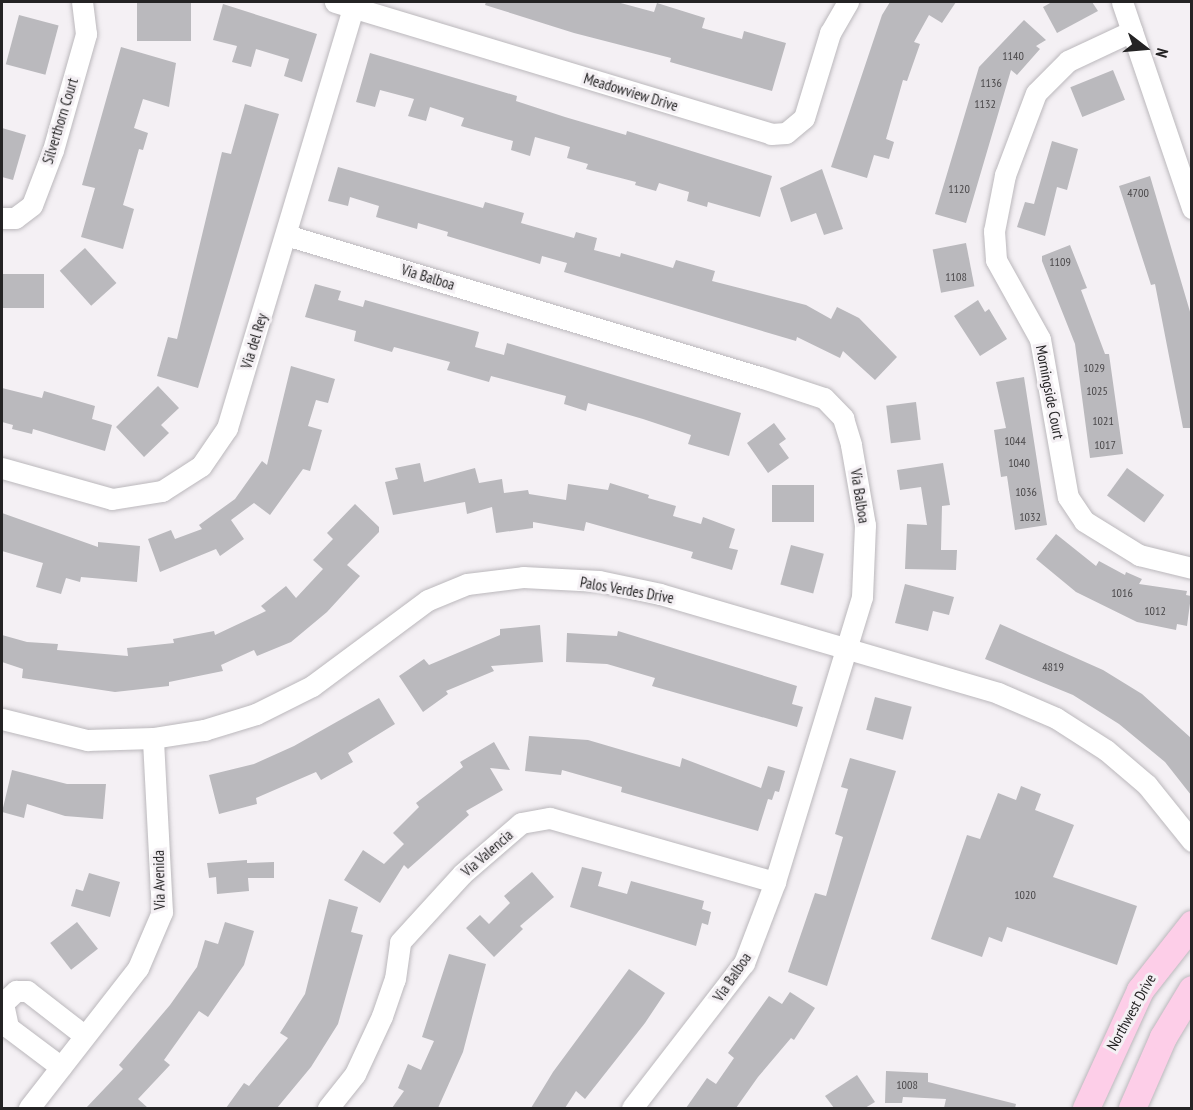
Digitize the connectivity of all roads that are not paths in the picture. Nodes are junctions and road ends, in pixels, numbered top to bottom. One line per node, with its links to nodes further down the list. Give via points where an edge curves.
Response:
1 (82, 2): 7 (street, Silverthorn Court, via 86,34 53,150 32,205 15,218)
2 (848, 2): 4 (street, Meadowview Drive, via 830,33 804,118 786,133 771,134)
3 (1122, 2): 5 (street)
4 (344, 4): 8 (street, Via del Rey)
5 (1132, 31): 6 (street); 10 (street, Morningside Court, via 1068,61 1036,93 1005,175 994,231 996,260 1040,339 1068,497 1084,521 1138,555)
6 (1191, 208)
7 (2, 218)
8 (286, 235): 9 (street, Via del Rey, via 227,428 201,466 162,491 112,499); 11 (street, Via Balboa, via 824,398 843,418 852,445 865,525 862,597)
9 (2, 468)
10 (1191, 568)
11 (846, 650): 13 (street, Palos Verdes Drive, via 660,594 599,581 523,577 467,584 428,600 312,686 256,714 204,730); 14 (street, Palos Verdes Drive, via 998,693 1056,718 1118,758 1148,785); 15 (street, Via Balboa)
12 (2, 719): 13 (street, Palos Verdes Drive, via 87,740)
13 (153, 738): 18 (street, Via Avenida, via 162,912 138,968)
14 (1191, 842)
15 (775, 882): 21 (street, Via Valencia, via 550,818 521,823 462,874 400,942 395,980 382,1016 355,1074); 22 (street, Via Balboa, via 744,963)
16 (1191, 924): 23 (main road, Northwest Drive, via 1140,990)
17 (1191, 989): 24 (main road, via 1163,1037)
18 (85, 1036): 19 (street, Via Avenida); 19 (street, via 27,991 16,991 3,1003 8,1027)
19 (61, 1067): 20 (street, Via Avenida)
20 (29, 1108)
21 (328, 1108)
22 (632, 1108)
23 (1086, 1108)
24 (1132, 1108)

